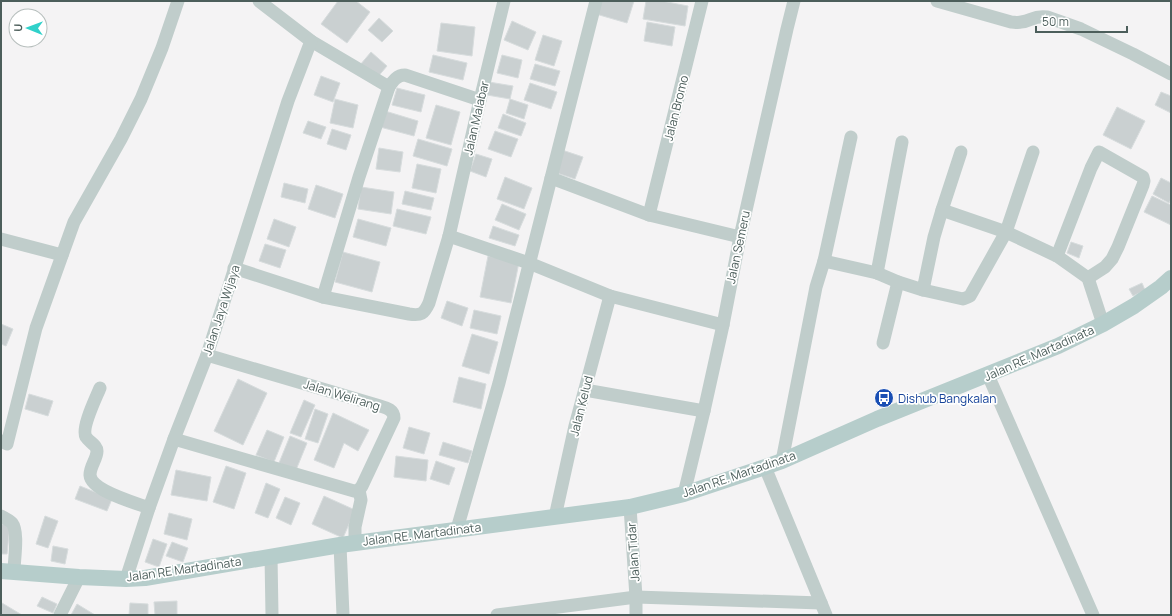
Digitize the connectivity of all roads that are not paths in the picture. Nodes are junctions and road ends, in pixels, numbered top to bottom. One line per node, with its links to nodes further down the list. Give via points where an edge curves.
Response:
1 (178, 1): 23 (street, via 141,98 74,222)
2 (504, 1): 11 (street, Jalan Malabar)
3 (596, 1): 16 (street)
4 (702, 1): 18 (street, Jalan Bromo)
5 (794, 1): 21 (street, Jalan Semeru)
6 (937, 1): 9 (street, via 1011,22 1047,17 1081,30)
7 (266, 3): 8 (street)
8 (311, 41): 10 (street); 27 (street, Jalan Jaya Wijaya, via 288,101)
9 (1171, 74)
10 (389, 87): 11 (street, via 400,75 405,74); 34 (street)
11 (480, 100): 20 (street, Jalan Malabar)
12 (851, 137): 25 (street)
13 (902, 142): 28 (street)
14 (961, 152): 17 (street)
15 (1033, 152): 19 (street)
16 (551, 178): 18 (street); 26 (street)
17 (942, 210): 19 (street); 32 (street)
18 (649, 215): 21 (street)
19 (1006, 232): 24 (street); 32 (street, via 968,298)
20 (449, 236): 26 (street); 34 (street, Jalan Malabar, via 430,303 421,314 409,314)
21 (740, 237): 36 (street, Jalan Semeru)
22 (1, 239): 23 (street)
23 (62, 255): 44 (street, via 36,328 7,444)
24 (1057, 256): 29 (street); 29 (street, via 1099,152 1143,177 1143,185 1112,260)
25 (824, 261): 28 (street); 45 (street, via 816,287)
26 (529, 263): 33 (street); 53 (street, via 499,384)
27 (234, 268): 34 (street); 38 (street, Jalan Jaya Wijaya)
28 (877, 273): 31 (street)
29 (1088, 278): 35 (street)
30 (1171, 278): 35 (main road, Jalan RE. Martadinata, via 1134,306)
31 (898, 282): 32 (street); 37 (street)
32 (923, 290)
33 (610, 296): 36 (street); 41 (street, Jalan Kelud)
34 (323, 297)
35 (1103, 324): 39 (main road, Jalan RE. Martadinata)
36 (723, 325): 42 (street, Jalan Semeru)
37 (883, 343)
38 (207, 355): 43 (street, Jalan Jaya Wijaya); 47 (street, Jalan Welirang, via 391,411 394,418)
39 (988, 375): 45 (main road, Jalan RE. Martadinata, via 877,419); 66 (street)
40 (100, 388): 50 (street, via 90,409 85,431 86,438 97,451 90,473 91,479 104,491)
41 (585, 390): 42 (street); 52 (street, Jalan Kelud)
42 (704, 411): 48 (street, Jalan Semeru)
43 (174, 439): 47 (street, via 354,491); 50 (street, Jalan Jaya Wijaya)
44 (1, 441)
45 (782, 461): 46 (main road, Jalan RE. Martadinata)
46 (765, 467): 48 (main road, Jalan RE. Martadinata); 60 (street)
47 (359, 490): 54 (street, via 361,500 355,527)
48 (684, 494): 49 (main road, Jalan RE. Martadinata)
49 (630, 507): 52 (main road, Jalan RE. Martadinata); 59 (street, Jalan Tidar)
50 (149, 508): 58 (street, Jalan Jaya Wijaya)
51 (1, 516): 56 (street, via 15,528 16,536)
52 (556, 517): 53 (main road, Jalan RE. Martadinata)
53 (457, 529): 54 (main road, Jalan RE. Martadinata)
54 (347, 544): 55 (main road, Jalan RE. Martadinata); 63 (street)
55 (271, 556): 58 (main road, Jalan RE Martadinata); 62 (street)
56 (8, 571): 57 (main road, Jalan RE Martadinata)
57 (79, 577): 58 (main road, Jalan RE Martadinata); 61 (street)
58 (126, 579)
59 (636, 597): 60 (street); 64 (street); 65 (street, Jalan Tidar)
60 (824, 609)
61 (60, 615)
62 (272, 615)
63 (343, 615)
64 (497, 615)
65 (636, 615)
66 (1093, 615)

